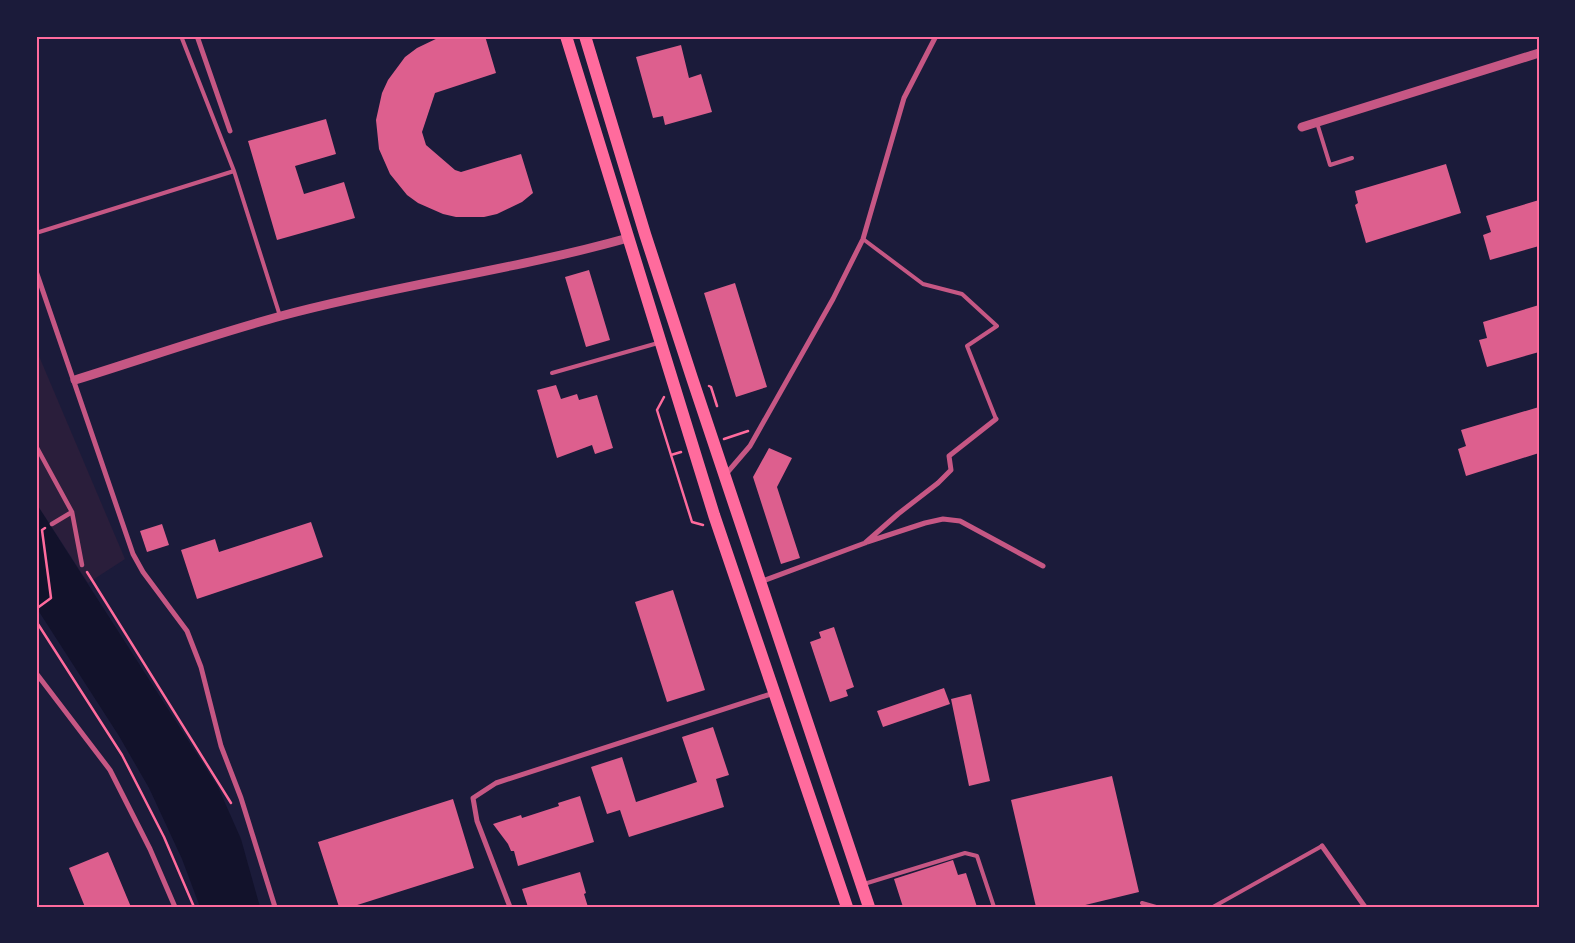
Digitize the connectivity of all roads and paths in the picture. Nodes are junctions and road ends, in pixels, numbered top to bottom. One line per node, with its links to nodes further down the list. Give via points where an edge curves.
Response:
1 (181, 36): 11 (lane)
2 (197, 36): 9 (street)
3 (566, 36): 13 (main road)
4 (585, 36): 24 (main road)
5 (936, 36): 14 (street, via 904,98)
6 (1539, 53): 7 (street)
7 (1317, 123): 8 (street); 10 (lane, via 1330,165)
8 (1302, 127)
9 (230, 131)
10 (1352, 158)
11 (234, 171): 12 (lane); 16 (lane)
12 (36, 233)
13 (628, 238): 16 (street, via 577,252); 17 (main road)
14 (863, 239): 21 (lane, via 923,284 962,294 997,326 967,346); 24 (street, via 834,299 750,446)
15 (36, 270): 19 (street)
16 (280, 316): 19 (street)
17 (660, 342): 18 (lane); 34 (main road, via 714,515)
18 (552, 373)
19 (75, 380): 41 (street, via 133,554 187,631 201,667 221,746)
20 (656, 410): 23 (path)
21 (996, 419): 27 (street, via 949,456 951,470 938,483)
22 (36, 446): 25 (street)
23 (671, 455)
24 (724, 477): 30 (main road)
25 (72, 512): 26 (street); 28 (street)
26 (52, 524): 31 (path, via 42,530 50,598)
27 (865, 543): 29 (street, via 925,522 960,521); 30 (street)
28 (82, 565): 35 (path)
29 (1043, 566)
30 (760, 583): 37 (main road)
31 (36, 609)
32 (36, 622): 40 (path, via 122,755 164,837)
33 (36, 673): 39 (street, via 110,770)
34 (775, 692): 42 (street, via 496,783 473,798 478,821); 43 (main road)
35 (230, 800)
36 (1322, 846): 47 (lane); 48 (street)
37 (862, 885): 44 (main road); 45 (lane, via 966,853 977,856)
38 (1142, 903): 46 (lane)
39 (175, 907)
40 (194, 907)
41 (276, 907)
42 (510, 907)
43 (847, 907)
44 (869, 907)
45 (994, 907)
46 (1156, 907)
47 (1213, 907)
48 (1365, 907)

